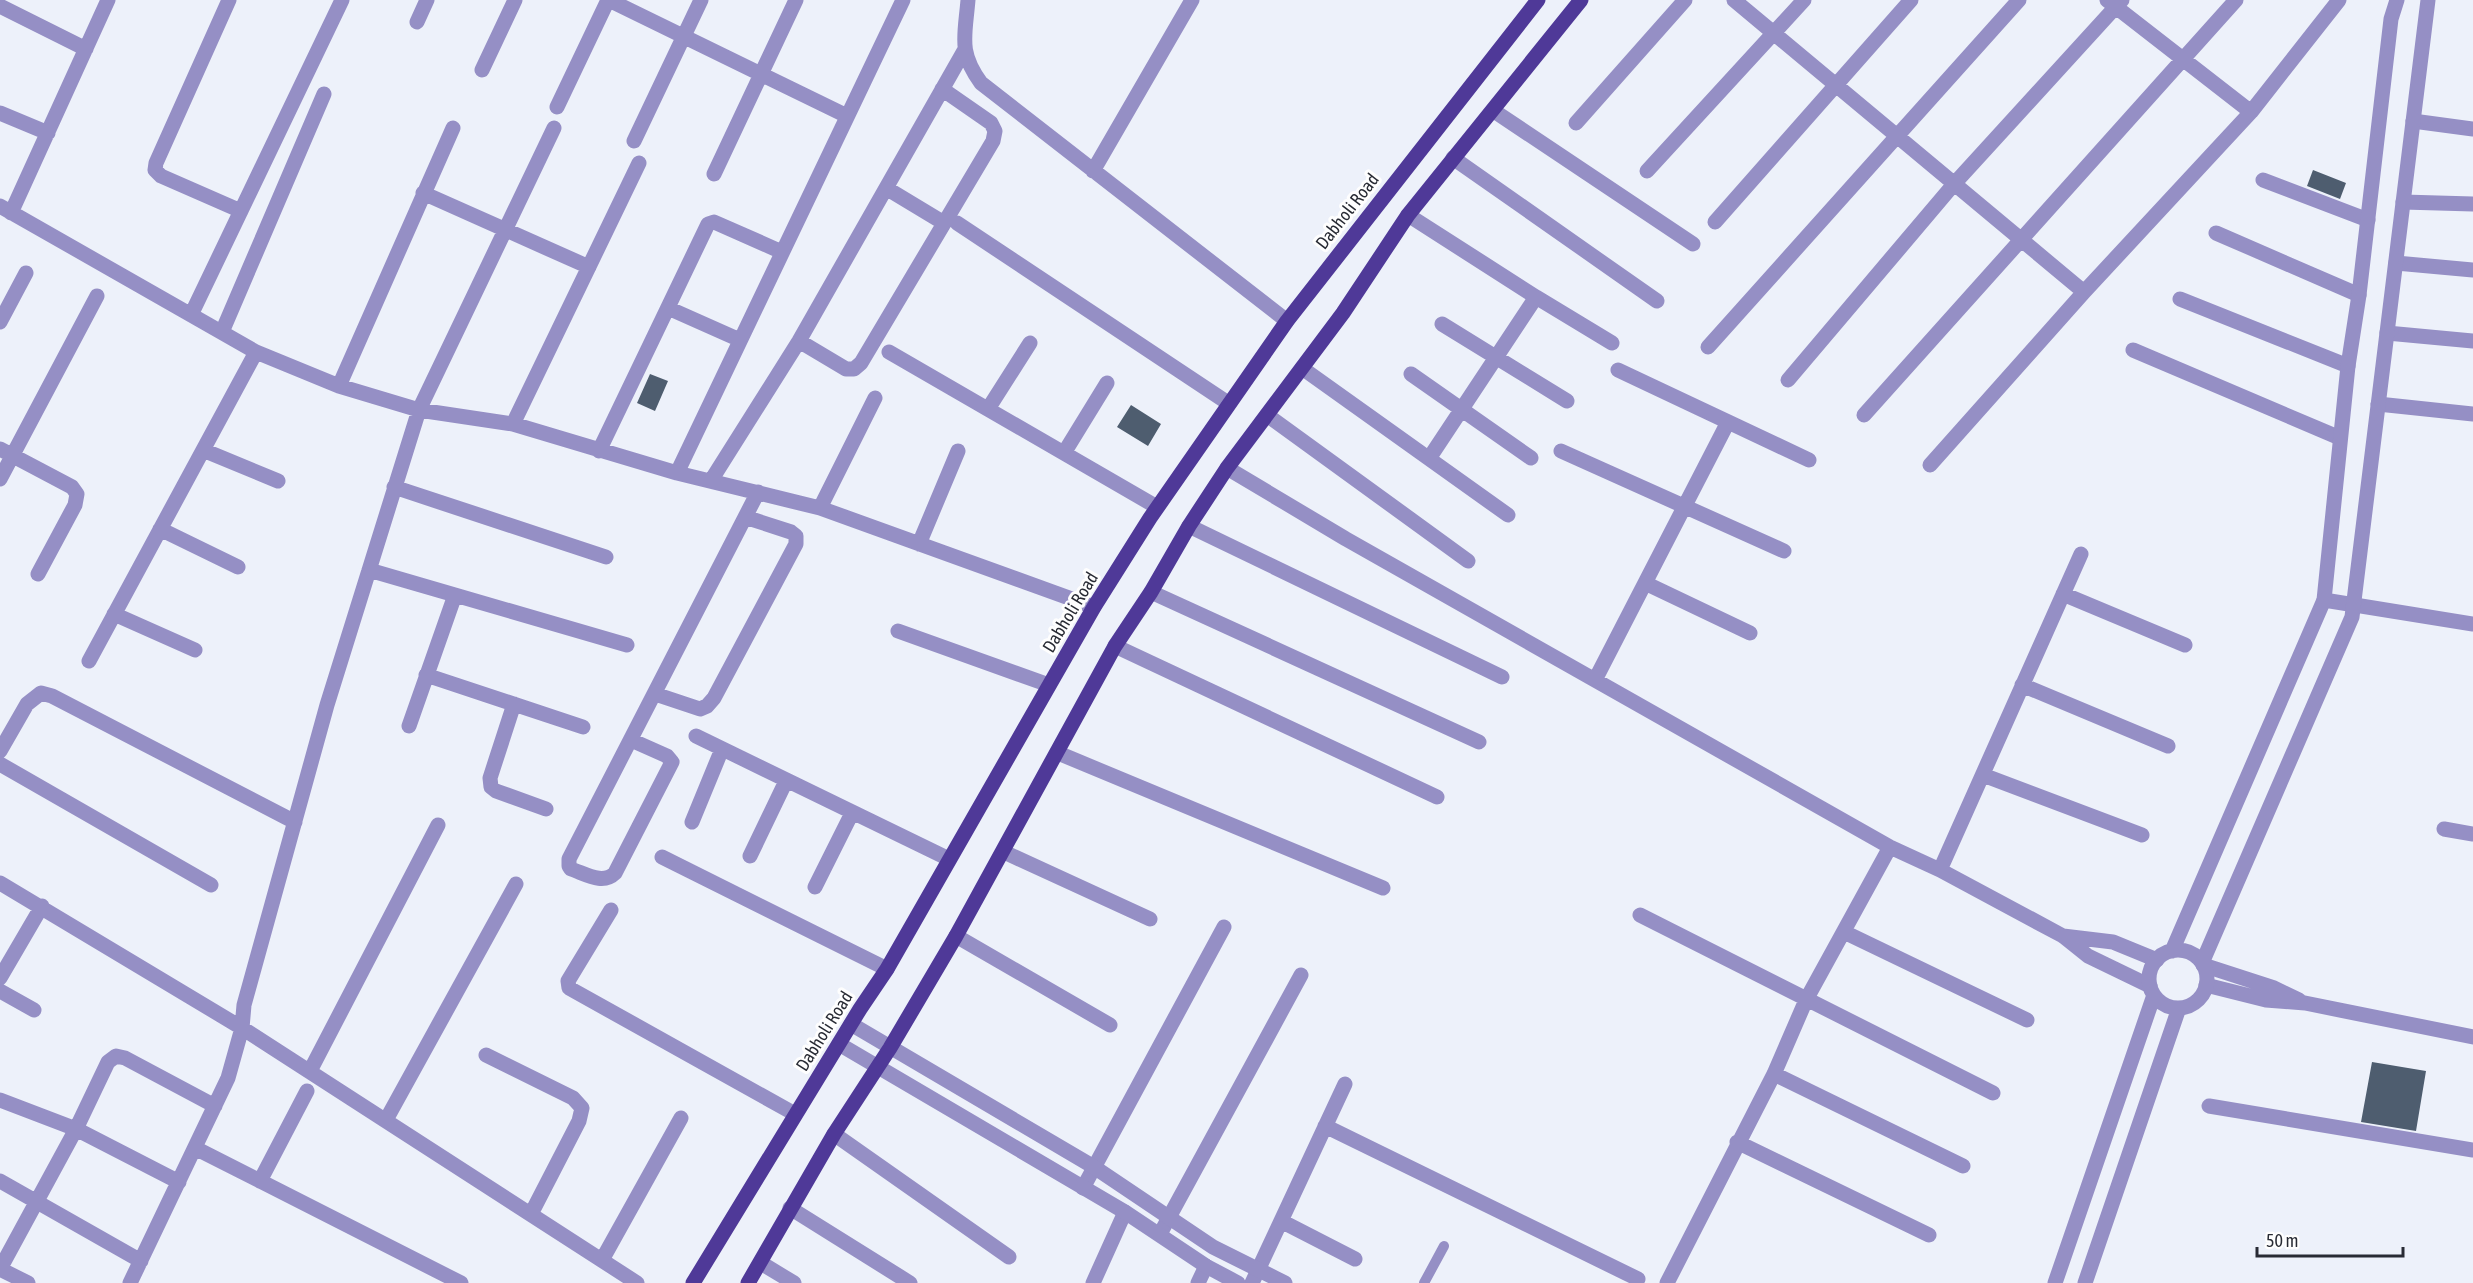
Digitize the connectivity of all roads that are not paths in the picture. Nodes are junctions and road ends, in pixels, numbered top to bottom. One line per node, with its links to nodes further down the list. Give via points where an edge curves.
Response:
1 (108, 0): 28 (street)
2 (229, 0): 61 (street, via 155,170)
3 (342, 0): 61 (street)
4 (427, 0): 25 (street)
5 (515, 0): 31 (street)
6 (609, 0): 27 (street); 36 (street)
7 (702, 0): 27 (street)
8 (796, 0): 32 (street)
9 (903, 0): 40 (street)
10 (968, 0): 29 (street)
11 (1192, 0): 51 (street)
12 (1538, 0): 84 (main road, Dabholi Road)
13 (1581, 0): 37 (main road)
14 (1685, 0): 42 (street)
15 (1734, 0): 26 (street)
16 (1804, 0): 26 (street)
17 (1911, 0): 33 (street)
18 (2019, 0): 47 (street)
19 (2236, 0): 30 (street)
20 (2339, 0): 38 (street)
21 (2397, 0): 63 (street, via 2391,19)
22 (2428, 0): 41 (street)
23 (2115, 2): 30 (street); 55 (street)
24 (0, 6): 28 (street)
25 (417, 22)
26 (1774, 33): 33 (street); 52 (street)
27 (684, 36): 32 (street); 48 (street)
28 (86, 49): 46 (street)
29 (964, 51): 34 (street); 51 (street, via 981,83)
30 (2183, 60): 38 (street); 68 (street)
31 (482, 70)
32 (761, 74): 40 (street); 53 (street)
33 (1835, 84): 47 (street); 64 (street)
34 (942, 90): 56 (street); 65 (street, via 991,123 995,131)
35 (324, 93): 86 (street)
36 (557, 107)
37 (1494, 111): 49 (main road); 69 (street)
38 (2252, 112): 75 (street)
39 (0, 113): 46 (street)
40 (848, 116): 70 (street)
41 (2413, 121): 45 (street); 58 (street)
42 (1576, 123)
43 (453, 128): 57 (street)
44 (554, 128): 66 (street)
45 (2473, 129)
46 (48, 133): 60 (street)
47 (1897, 136): 55 (street); 93 (street)
48 (634, 141)
49 (1453, 158): 62 (main road); 80 (street)
50 (639, 163): 72 (street)
51 (1093, 171): 84 (street)
52 (1647, 171)
53 (714, 174)
54 (2263, 180): 63 (street)
55 (1954, 184): 68 (street); 102 (street)
56 (886, 188): 65 (street); 89 (street)
57 (423, 193): 66 (street); 104 (street)
58 (2403, 202): 59 (street); 71 (street)
59 (2473, 204)
60 (6, 209): 82 (street)
61 (241, 211): 82 (street)
62 (1408, 215): 78 (street); 99 (main road)
63 (2368, 220): 76 (street)
64 (1715, 222)
65 (951, 223): 89 (street, via 855,369 846,369); 107 (street)
66 (505, 230): 72 (street); 111 (street)
67 (2216, 232): 76 (street)
68 (2022, 240): 75 (street); 114 (street)
69 (1693, 244)
70 (782, 252): 81 (street, via 714,222 708,224); 88 (street)
71 (2396, 263): 73 (street); 87 (street)
72 (589, 267): 116 (street)
73 (2473, 270)
74 (26, 273): 83 (street)
75 (2084, 292): 127 (street)
76 (2359, 295): 98 (street)
77 (97, 296): 121 (street)
78 (1536, 297): 92 (street); 97 (street)
79 (2180, 299): 98 (street)
80 (1657, 301)
81 (668, 308): 88 (street); 119 (street)
82 (191, 315): 86 (street)
83 (0, 321)
84 (1287, 321): 107 (main road, Dabholi Road)
85 (1442, 324): 97 (street)
86 (222, 332): 95 (street)
87 (2387, 333): 90 (street); 108 (street)
88 (740, 340): 129 (street)
89 (799, 341): 131 (street)
90 (2473, 341)
91 (1030, 343): 109 (street)
92 (1612, 343)
93 (1708, 347)
94 (2133, 350): 117 (street)
95 (256, 352): 104 (street); 118 (street)
96 (890, 352): 109 (street)
97 (1495, 357): 106 (street); 110 (street)
98 (2348, 366): 117 (street)
99 (1302, 368): 113 (main road); 124 (street)
100 (1618, 370): 115 (street)
101 (1411, 374): 110 (street)
102 (1788, 380)
103 (1107, 383): 123 (street)
104 (339, 386): 111 (street)
105 (875, 398): 137 (street)
106 (1567, 401)
107 (1228, 403): 136 (main road, Dabholi Road)
108 (2378, 404): 112 (street); 155 (street)
109 (988, 409): 123 (street)
110 (1460, 409): 124 (street); 125 (street)
111 (419, 410): 116 (street); 133 (street)
112 (2473, 414)
113 (1267, 415): 128 (main road); 146 (street)
114 (1864, 415)
115 (1728, 422): 126 (street); 135 (street)
116 (513, 424): 119 (street)
117 (2340, 438): 154 (street)
118 (203, 450): 132 (street); 141 (street)
119 (599, 451): 129 (street)
120 (958, 451): 142 (street)
121 (6, 452): 130 (street); 149 (street, via 72,487 77,494 75,505)
122 (1561, 452): 135 (street)
123 (1064, 453): 136 (street)
124 (1430, 457): 138 (street)
125 (1531, 458)
126 (1809, 460)
127 (1930, 465)
128 (1227, 468): 140 (main road); 168 (street)
129 (677, 472): 131 (street)
130 (0, 479)
131 (712, 479): 134 (street)
132 (278, 481)
133 (394, 487): 145 (street); 148 (street)
134 (758, 492): 137 (street); 139 (street)
135 (1685, 506): 143 (street); 150 (street)
136 (1157, 507): 156 (main road, Dabholi Road)
137 (820, 508): 142 (street)
138 (1508, 514)
139 (745, 516): 171 (street); 171 (street, via 791,532 796,536 796,544 714,698 700,709)
140 (1189, 526): 151 (main road); 167 (street)
141 (160, 530): 147 (street); 157 (street)
142 (919, 544): 156 (street)
143 (1784, 551)
144 (2081, 555): 152 (street)
145 (606, 557)
146 (1468, 561)
147 (238, 567)
148 (369, 570): 153 (street); 188 (street)
149 (38, 574)
150 (1645, 583): 160 (street); 168 (street)
151 (1151, 591): 163 (main road); 177 (street)
152 (2063, 594): 162 (street); 170 (street)
153 (454, 595): 161 (street); 166 (street)
154 (2324, 600): 155 (street); 213 (street)
155 (2354, 604): 158 (street); 215 (street)
156 (1094, 608): 169 (main road, Dabholi Road)
157 (114, 614): 164 (street); 165 (street)
158 (2473, 624)
159 (898, 631): 169 (street)
160 (1750, 633)
161 (627, 645)
162 (2185, 645)
163 (1115, 646): 181 (main road); 185 (street)
164 (195, 650)
165 (89, 661)
166 (426, 675): 172 (street); 173 (street)
167 (1502, 677)
168 (1594, 680): 194 (street)
169 (1049, 685): 198 (main road, Dabholi Road)
170 (2022, 685): 178 (street); 183 (street)
171 (655, 694): 176 (street)
172 (514, 704): 174 (street); 186 (street, via 490,778 491,787)
173 (409, 726)
174 (583, 727)
175 (696, 736): 179 (street)
176 (631, 740): 176 (street, via 672,762 615,873 603,879 572,869 569,858)
177 (1479, 742)
178 (2168, 746)
179 (722, 748): 184 (street); 189 (street)
180 (0, 751): 188 (street, via 27,704 41,693)
181 (1058, 753): 195 (main road); 204 (street)
182 (0, 764): 202 (street)
183 (1983, 775): 193 (street); 199 (street)
184 (786, 781): 187 (street); 196 (street)
185 (1437, 797)
186 (546, 809)
187 (852, 813): 198 (street); 203 (street)
188 (295, 822): 229 (street, via 244,1005)
189 (692, 822)
190 (438, 825): 235 (street)
191 (2444, 829): 192 (street)
192 (2473, 834)
193 (2142, 835)
194 (1890, 847): 199 (street); 210 (street)
195 (1004, 852): 208 (street); 211 (main road)
196 (750, 856)
197 (662, 857): 216 (street)
198 (949, 859): 216 (main road, Dabholi Road)
199 (1940, 870): 212 (street)
200 (0, 883): 205 (street)
201 (516, 884): 245 (street)
202 (211, 885)
203 (815, 887)
204 (1383, 888)
205 (42, 906): 218 (street); 229 (street)
206 (612, 910): 243 (street, via 568,981 568,988)
207 (1640, 915): 222 (street)
208 (1150, 919)
209 (1224, 927): 255 (street)
210 (1844, 932): 222 (street); 226 (street)
211 (957, 936): 228 (street); 232 (main road)
212 (2063, 936): 214 (street, via 2113,942); 220 (street, via 2088,956)
213 (2172, 951): 214 (street); 215 (street, via 2190,953)
214 (2157, 960): 220 (street, via 2149,977)
215 (2202, 964): 219 (street); 223 (street, via 2274,988)
216 (887, 969): 227 (main road, Dabholi Road)
217 (1301, 975): 264 (street)
218 (0, 978)
219 (2206, 985): 223 (street, via 2266,1000); 224 (street, via 2198,1000)
220 (2152, 990): 224 (street, via 2169,1006); 292 (street)
221 (0, 991): 225 (street)
222 (1806, 1000): 236 (street); 239 (street)
223 (2305, 1003): 230 (street)
224 (2179, 1008): 293 (street)
225 (34, 1010)
226 (2026, 1020)
227 (851, 1024): 231 (main road, Dabholi Road); 232 (street)
228 (1110, 1025)
229 (242, 1028): 235 (street); 241 (street, via 228,1078)
230 (2473, 1037)
231 (838, 1044): 234 (street); 243 (main road, Dabholi Road)
232 (890, 1048): 234 (main road); 246 (street)
233 (486, 1055): 263 (street, via 573,1098 582,1108)
234 (877, 1067): 249 (main road); 250 (street)
235 (310, 1071): 245 (street)
236 (1774, 1074): 251 (street); 254 (street)
237 (1345, 1084): 247 (street)
238 (307, 1091): 257 (street)
239 (1993, 1093)
240 (0, 1100): 248 (street)
241 (215, 1106): 248 (street, via 116,1056 108,1062); 252 (street)
242 (2209, 1106): 253 (street)
243 (795, 1114): 282 (main road, Dabholi Road)
244 (681, 1119): 271 (street)
245 (386, 1120): 263 (street)
246 (1015, 1121): 250 (street); 255 (street)
247 (1325, 1125): 265 (street); 277 (street)
248 (76, 1129): 258 (street); 260 (street)
249 (834, 1134): 261 (main road); 269 (street)
250 (1003, 1141): 259 (street)
251 (1737, 1142): 267 (street); 291 (street)
252 (195, 1148): 257 (street); 258 (street)
253 (2473, 1150)
254 (1963, 1166)
255 (1094, 1167): 259 (street); 264 (street)
256 (0, 1181): 260 (street)
257 (260, 1181): 280 (street)
258 (178, 1182): 272 (street)
259 (1083, 1188): 262 (street)
260 (36, 1202): 272 (street); 275 (street)
261 (790, 1208): 273 (main road); 285 (street)
262 (1125, 1212): 266 (street); 286 (street)
263 (531, 1214): 271 (street)
264 (1169, 1217): 266 (street); 276 (street)
265 (1281, 1221): 270 (street); 276 (street)
266 (1160, 1234): 274 (street)
267 (1929, 1235)
268 (1444, 1246): 290 (lane)
269 (1009, 1257)
270 (1355, 1259)
271 (602, 1260): 281 (street)
272 (141, 1261): 279 (street)
273 (761, 1263): 283 (main road); 284 (street)
274 (1206, 1266): 287 (street); 288 (street)
275 (0, 1269): 278 (street)
276 (1255, 1276): 289 (street)
277 (1638, 1279)
278 (28, 1283)
279 (130, 1283)
280 (460, 1283)
281 (637, 1283)
282 (693, 1283)
283 (748, 1283)
284 (794, 1283)
285 (910, 1283)
286 (1093, 1283)
287 (1198, 1283)
288 (1238, 1283)
289 (1285, 1283)
290 (1424, 1283)
291 (1667, 1283)
292 (2055, 1283)
293 (2085, 1283)

